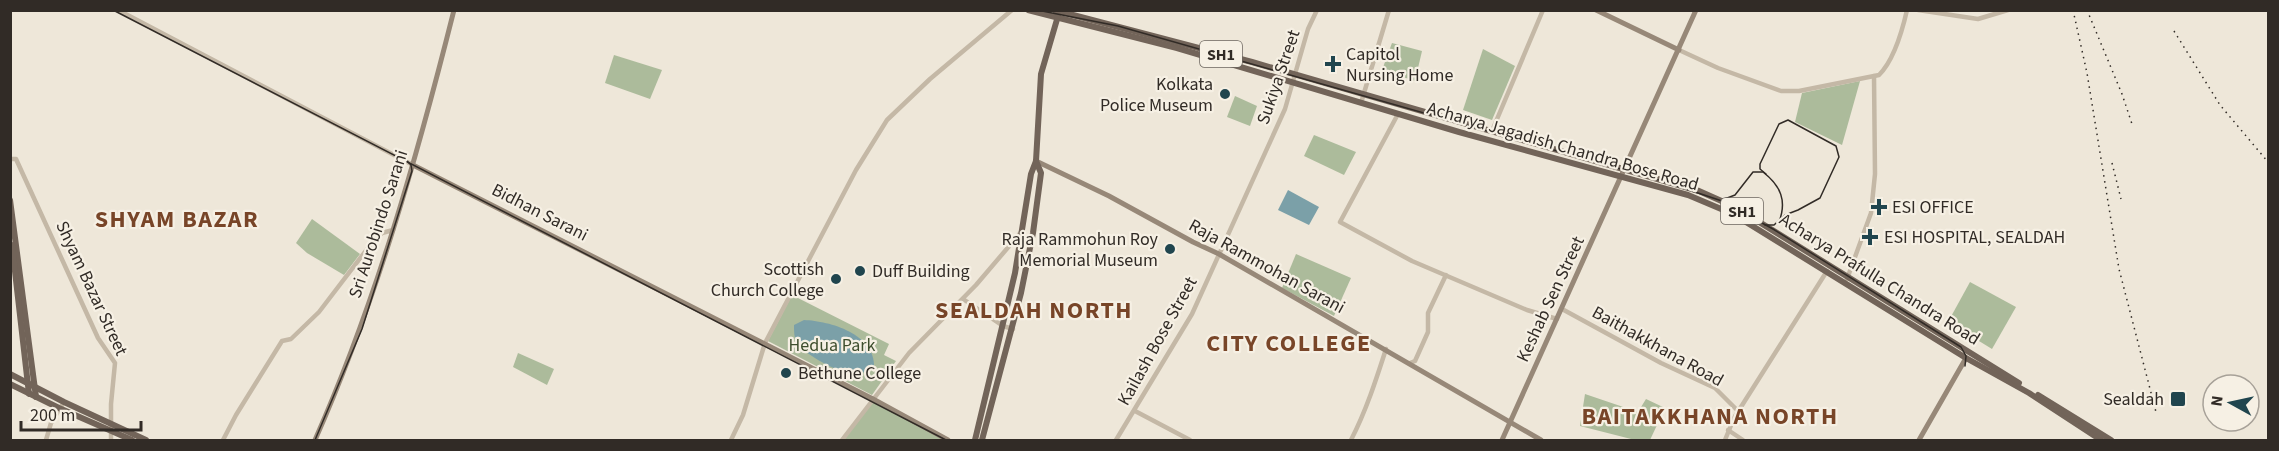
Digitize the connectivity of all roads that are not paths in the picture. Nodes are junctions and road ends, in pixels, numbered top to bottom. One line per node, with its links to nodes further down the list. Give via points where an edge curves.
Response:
1 (118, 10): 24 (street, Bidhan Sarani)
2 (454, 10): 24 (main road, Sri Aurobindo Sarani)
3 (1012, 10): 40 (street, via 887,120 856,170)
4 (1029, 10): 14 (main road, SH1)
5 (1054, 10): 14 (main road, SH1)
6 (1317, 10): 17 (street, Sukiya Street)
7 (1389, 10): 18 (street)
8 (1543, 10): 21 (street)
9 (1596, 10): 15 (main road)
10 (1696, 10): 15 (main road, Keshab Sen Street)
11 (1907, 10): 16 (street, via 1886,68)
12 (1918, 10): 13 (street, via 1978,19)
13 (2008, 10)
14 (1067, 15): 17 (main road, SH1); 23 (main road, via 1041,74)
15 (1679, 50): 16 (street, via 1781,91); 25 (main road, Keshab Sen Street)
16 (1874, 76): 34 (street, via 1875,174 1871,213)
17 (1295, 79): 18 (main road, SH1); 19 (main road, Acharya Jagadish Chandra Bose Road / SH1); 31 (street, Sukiya Street)
18 (1364, 95): 19 (street); 21 (main road, Acharya Prafulla Chandra Road / SH1)
19 (1361, 103): 20 (main road, Acharya Jagadish Chandra Bose Road)
20 (1398, 114): 26 (main road, Acharya Jagadish Chandra Bose Road); 33 (street, via 1340,222 1380,246)
21 (1492, 131): 25 (main road, Acharya Prafulla Chandra Road / SH1)
22 (10, 159): 56 (street, Shyam Bazar Street, via 16,159 98,338 115,363)
23 (1036, 161): 28 (main road); 31 (main road, Raja Rammohan Sarani); 39 (main road, via 1041,173 1038,201)
24 (413, 165): 29 (main road, Sri Aurobindo Sarani); 40 (main road, Bidhan Sarani)
25 (1625, 170): 26 (main road, Keshab Sen Street); 34 (main road, Acharya Prafulla Chandra Road / SH1, via 1732,204)
26 (1622, 177): 32 (main road, Acharya Jagadish Chandra Bose Road, via 1688,195 1732,214); 36 (main road, Keshab Sen Street)
27 (10, 200): 46 (main road)
28 (1023, 229): 35 (street); 38 (main road)
29 (393, 230): 62 (street, via 382,233 319,312 291,339 282,341); 63 (main road, Sri Aurobindo Sarani, via 349,361)
30 (10, 234): 46 (main road)
31 (1219, 254): 41 (main road, Raja Rammohan Sarani); 53 (street, Kailash Bose Street, via 1192,314)
32 (1827, 271): 34 (main road, Acharya Jagadish Chandra Bose Road); 54 (street)
33 (1446, 275): 37 (street); 43 (street, via 1428,313 1428,332 1415,361)
34 (1847, 279): 42 (main road, Acharya Jagadish Chandra Bose Road); 47 (main road, Acharya Prafulla Chandra Road / SH1)
35 (963, 299): 38 (street); 49 (street, via 909,353)
36 (1562, 309): 37 (main road, Keshab Sen Street); 54 (street, Baithakkhana Road, via 1715,388)
37 (1557, 319): 55 (main road, Keshab Sen Street)
38 (1003, 326): 39 (street); 67 (main road)
39 (1013, 329): 68 (main road)
40 (765, 343): 49 (main road, Bidhan Sarani); 64 (street)
41 (1386, 350): 43 (main road, Raja Rammohan Sarani); 71 (street)
42 (1966, 358): 47 (main road, Acharya Jagadish Chandra Bose Road); 76 (main road)
43 (1410, 363): 55 (main road, Raja Rammohan Sarani)
44 (10, 374): 46 (main road)
45 (10, 384): 48 (main road)
46 (31, 385): 48 (main road); 50 (main road)
47 (2031, 392): 51 (main road, SH1)
48 (33, 395): 52 (main road)
49 (873, 399): 65 (street); 66 (main road, Bidhan Sarani)
50 (64, 402): 52 (street); 56 (main road)
51 (2051, 406): 77 (main road); 78 (main road, SH1)
52 (59, 408): 56 (main road); 58 (street)
53 (1135, 411): 69 (street, Kailash Bose Street); 70 (street)
54 (1738, 411): 57 (street)
55 (1510, 422): 72 (main road, Keshab Sen Street); 73 (main road, Raja Rammohan Sarani)
56 (110, 426): 59 (street, Shyam Bazar Street); 60 (main road); 61 (main road)
57 (1728, 430): 74 (street); 75 (street)
58 (46, 441)
59 (111, 441)
60 (132, 441)
61 (146, 441)
62 (223, 441)
63 (315, 441)
64 (731, 441)
65 (842, 441)
66 (948, 441)
67 (975, 441)
68 (982, 441)
69 (1116, 441)
70 (1190, 441)
71 (1351, 441)
72 (1502, 441)
73 (1542, 441)
74 (1725, 441)
75 (1743, 441)
76 (1919, 441)
77 (2102, 441)
78 (2111, 441)

